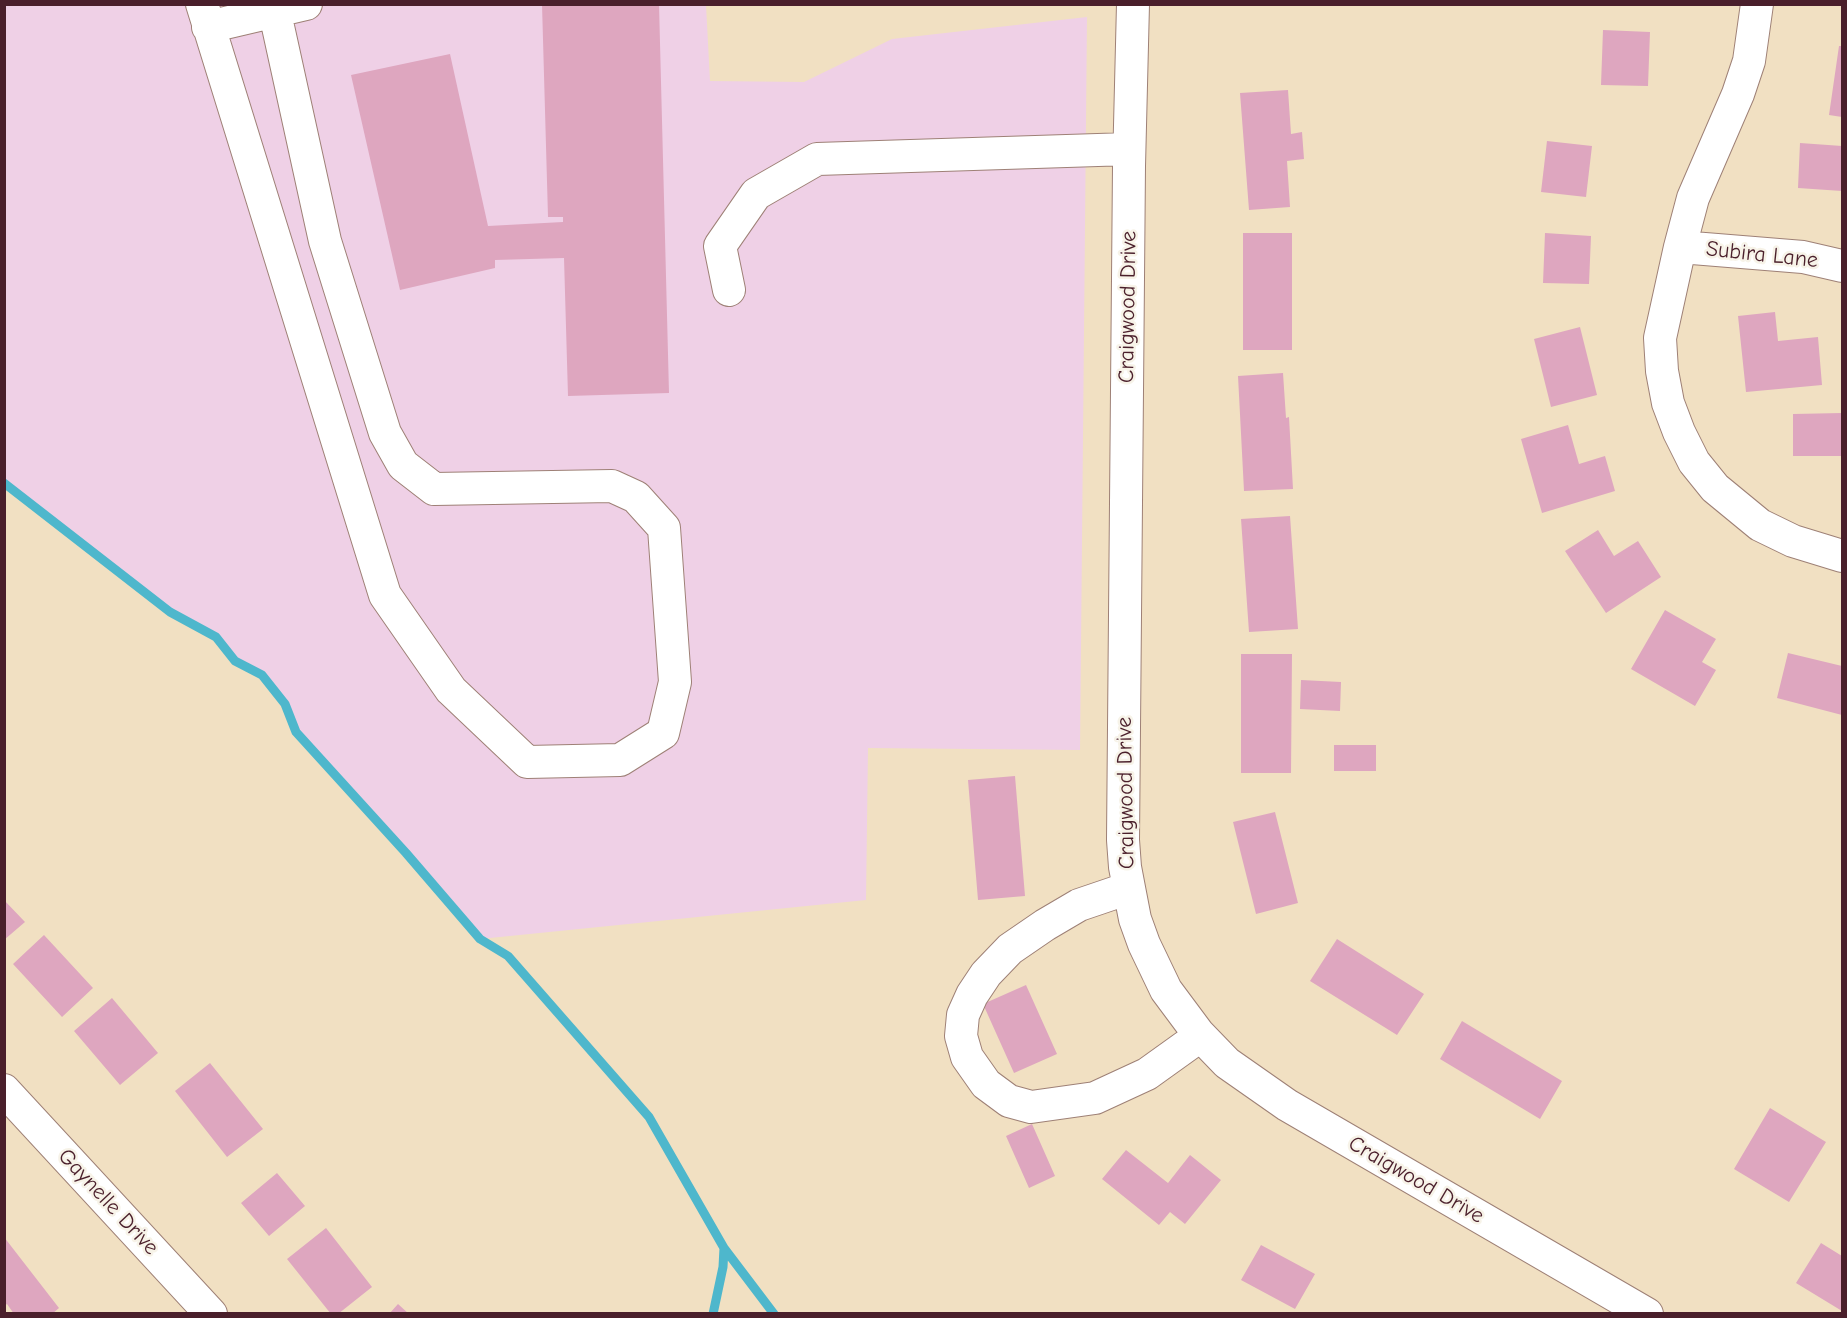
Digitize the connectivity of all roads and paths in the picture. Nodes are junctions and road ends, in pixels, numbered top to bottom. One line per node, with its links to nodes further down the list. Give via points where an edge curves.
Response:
1 (306, 4): 4 (street)
2 (1132, 4): 6 (street, Craigwood Drive)
3 (1757, 4): 7 (street, via 1749,61 1693,198)
4 (275, 13): 5 (street); 5 (street, via 325,241 385,433 403,465 434,489 612,486 636,497 664,528 675,682 663,733 620,760 527,762 451,690 386,595)
5 (205, 16)
6 (1129, 149): 9 (street, via 817,159 756,194 720,246); 11 (street, Craigwood Drive, via 1123,829)
7 (1680, 247): 8 (street, Subira Lane, via 1803,257); 10 (street, via 1660,338 1662,371 1668,403 1694,462 1716,488 1760,525 1793,541)
8 (1842, 266)
9 (729, 290)
10 (1842, 556)
11 (1129, 888): 12 (street, Craigwood Drive, via 1144,944 1166,990); 12 (street, via 1079,905 1045,925 1010,949 986,974 963,1015 961,1036 967,1057 986,1084 1008,1101 1031,1107 1095,1098 1147,1074)
12 (1200, 1036): 15 (street, Craigwood Drive, via 1227,1062 1287,1105)
13 (10, 1106): 14 (street, Gaynelle Drive)
14 (212, 1314)
15 (1647, 1314)

